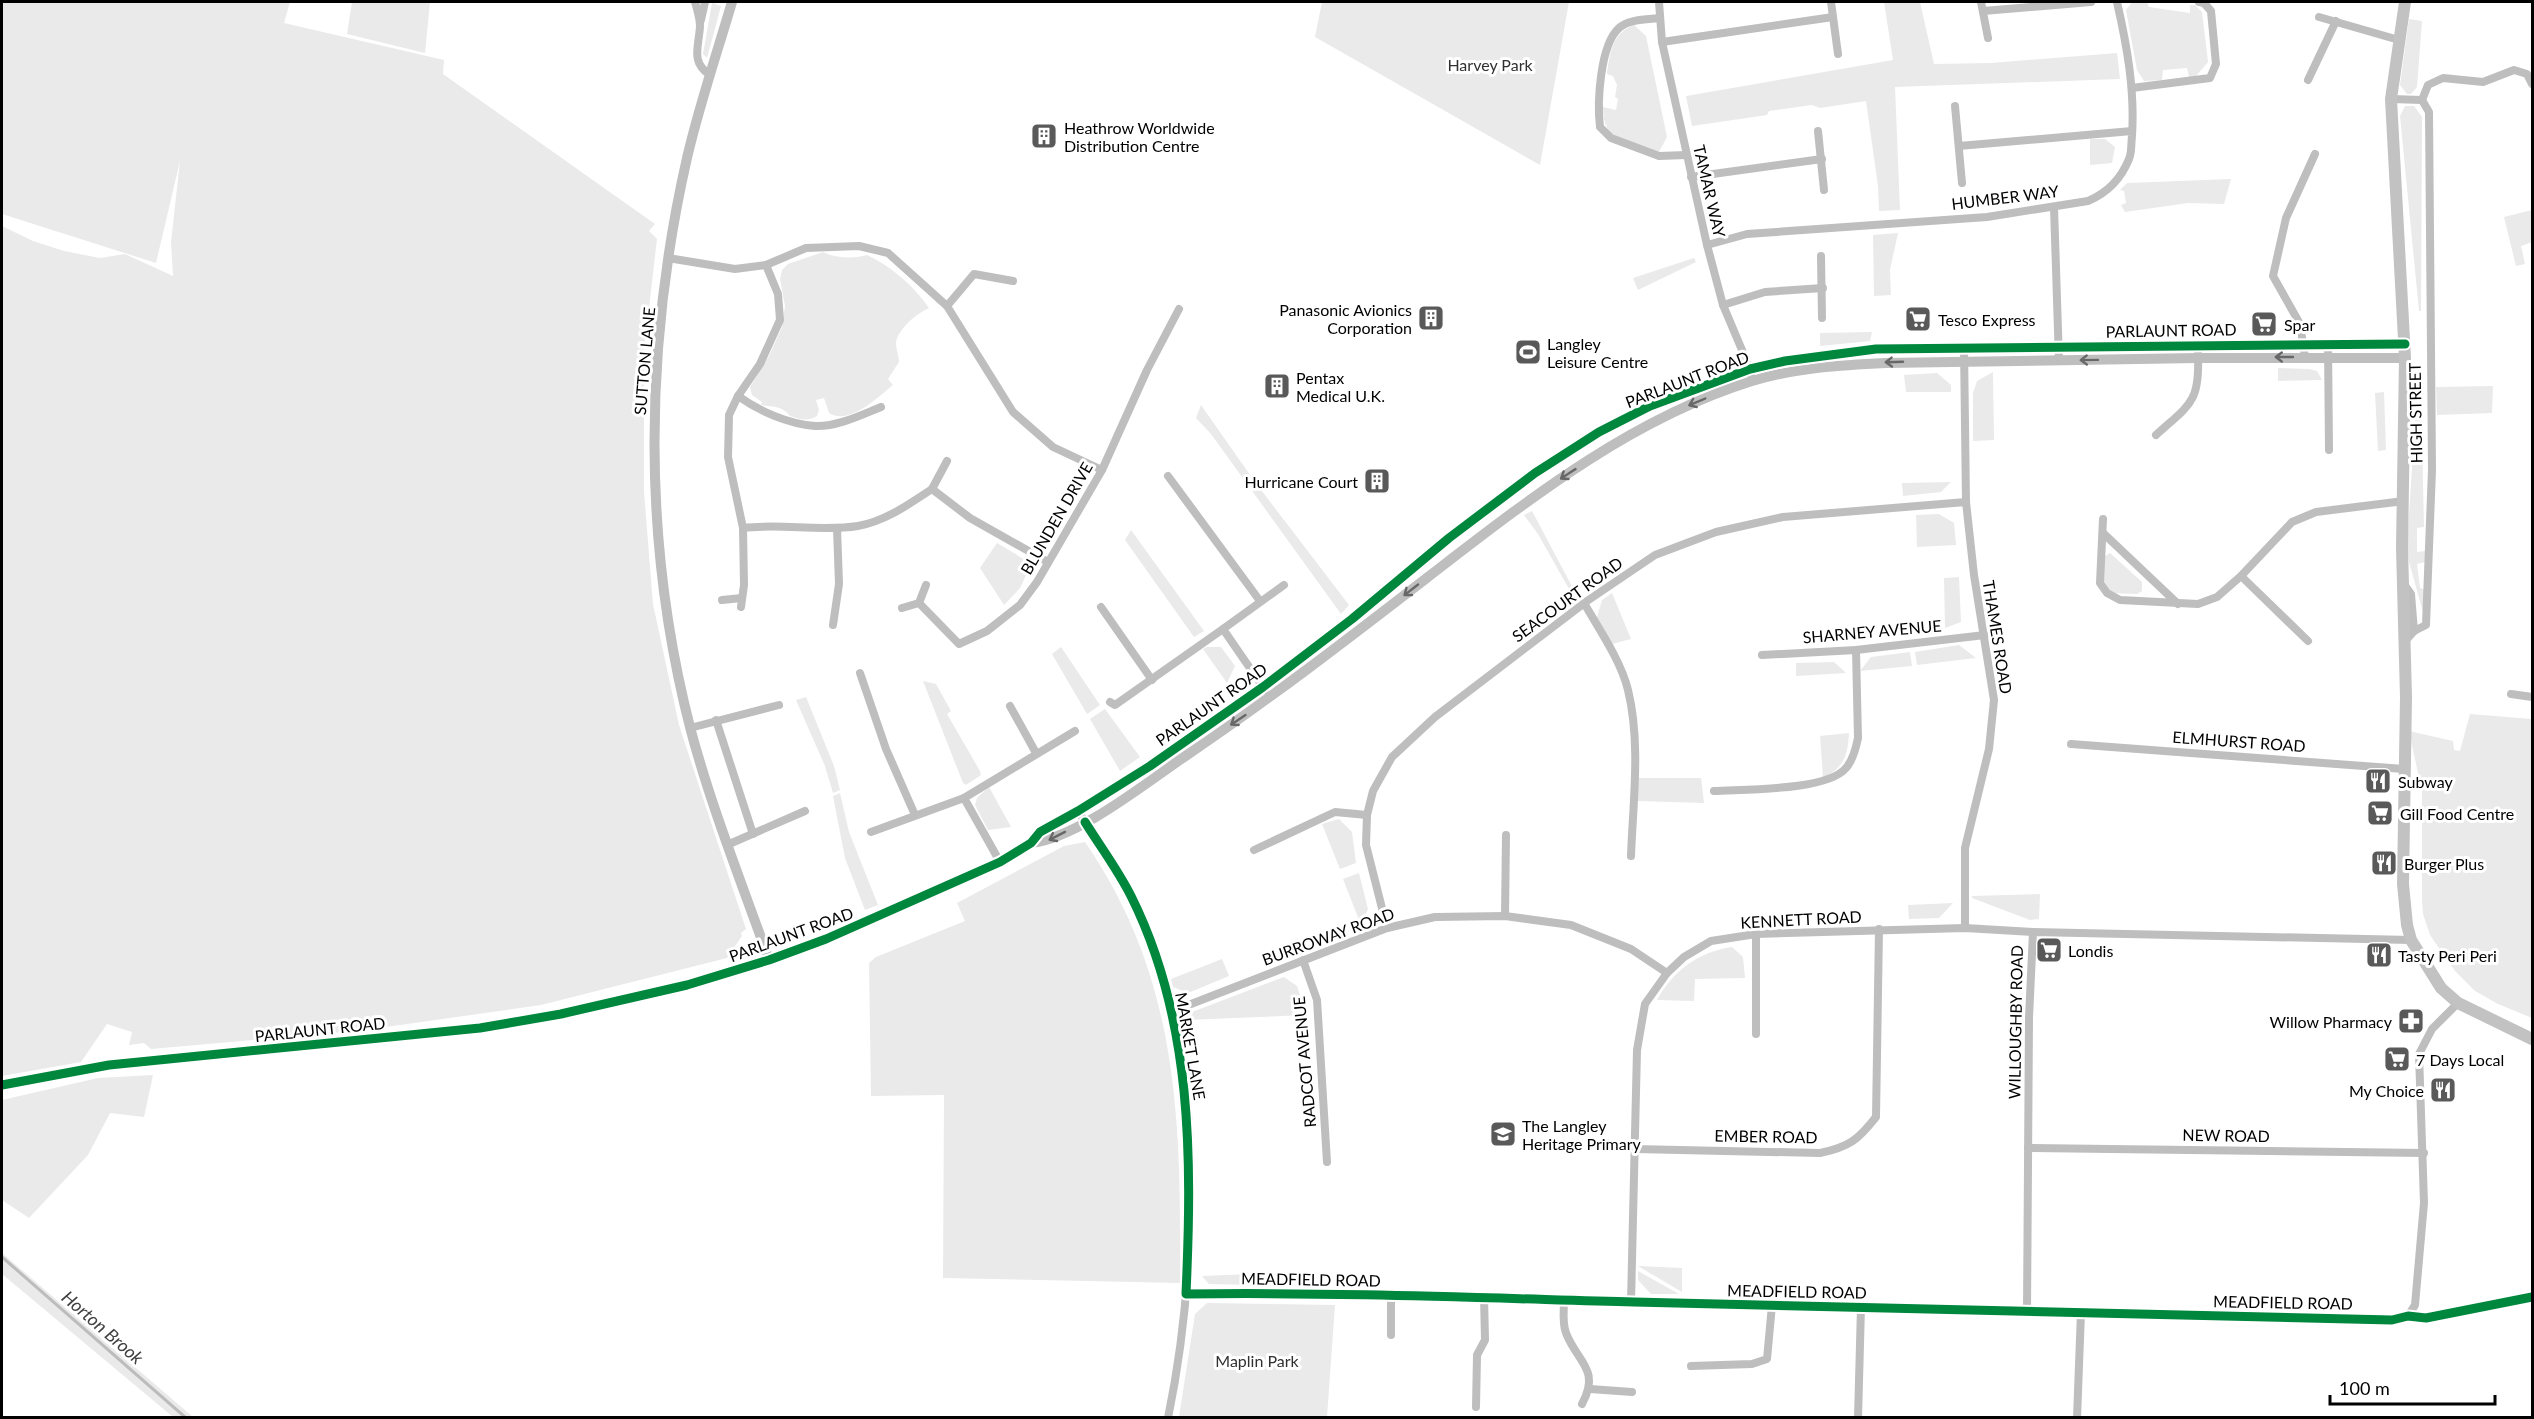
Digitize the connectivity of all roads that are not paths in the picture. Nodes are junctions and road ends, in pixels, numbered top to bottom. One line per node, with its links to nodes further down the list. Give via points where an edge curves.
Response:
1 (695, 2): 15 (street)
2 (705, 2): 15 (street)
3 (732, 2): 20 (street, SUTTON LANE)
4 (1659, 2): 13 (street, TAMAR WAY)
5 (1831, 2): 11 (street)
6 (2091, 2): 10 (street)
7 (2117, 2): 23 (street, HUMBER WAY)
8 (2199, 2): 23 (street, via 2211,11 2216,64 2210,78)
9 (2405, 2): 17 (main road, HIGH STREET)
10 (1982, 6): 16 (street)
11 (1833, 17): 18 (street); 19 (street)
12 (2319, 17): 14 (street)
13 (1659, 18): 18 (street, TAMAR WAY); 31 (street, via 1620,27 1608,41 1599,94 1600,127 1611,138 1659,156)
14 (2336, 21): 17 (street); 21 (street)
15 (700, 26): 20 (street, via 697,59)
16 (1988, 38)
17 (2399, 40): 24 (main road, HIGH STREET)
18 (1662, 42): 31 (street, TAMAR WAY)
19 (1838, 54)
20 (710, 75): 39 (street, SUTTON LANE, via 687,158)
21 (2308, 80)
22 (2532, 84): 25 (street, via 2527,74 2514,70 2483,82 2443,78 2428,84)
23 (2132, 88): 28 (street, HUMBER WAY)
24 (2391, 99): 25 (street); 49 (main road, HIGH STREET)
25 (2422, 100): 91 (street, HIGH STREET, via 2430,121 2432,470 2426,625)
26 (1955, 106): 29 (street)
27 (1818, 131): 32 (street)
28 (2132, 131): 29 (street); 36 (street, HUMBER WAY, via 2130,157 2118,179 2103,194)
29 (1959, 146): 34 (street)
30 (2315, 154): 47 (street, via 2286,218 2272,276 2300,324)
31 (1686, 155): 33 (street, TAMAR WAY)
32 (1822, 159): 33 (street); 35 (street)
33 (1691, 177): 37 (street, TAMAR WAY)
34 (1962, 183)
35 (1824, 190)
36 (2054, 207): 37 (street, HUMBER WAY, via 1987,217 1747,234); 52 (street)
37 (1707, 245): 43 (street, TAMAR WAY)
38 (1821, 256): 42 (street)
39 (668, 258): 40 (street, via 735,269); 105 (street, SUTTON LANE, via 655,368 655,515 662,581)
40 (766, 265): 44 (street, via 806,248 859,246 888,253); 61 (street, via 778,294 780,320 760,364)
41 (1013, 281): 44 (street, via 974,274)
42 (1823, 288): 43 (street, via 1765,292); 46 (street)
43 (1723, 305): 59 (street, TAMAR WAY)
44 (947, 306): 66 (street, via 1013,412 1053,447)
45 (1179, 309): 66 (street, BLUNDEN DRIVE)
46 (1822, 318)
47 (2304, 344): 48 (street, PARLAUNT ROAD); 50 (street, PARLAUNT ROAD); 53 (street)
48 (2328, 344): 49 (street, PARLAUNT ROAD); 54 (street)
49 (2405, 344): 56 (main road, HIGH STREET)
50 (2197, 345): 52 (street, PARLAUNT ROAD); 55 (street)
51 (1964, 347): 52 (street, PARLAUNT ROAD); 57 (street, THAMES ROAD); 59 (street, PARLAUNT ROAD, via 1859,350)
52 (2059, 347): 58 (street)
53 (2305, 357): 54 (street, PARLAUNT ROAD); 55 (street, PARLAUNT ROAD, one-way to 55)
54 (2329, 357): 56 (street, PARLAUNT ROAD); 64 (street)
55 (2198, 358): 58 (street, PARLAUNT ROAD, one-way to 58); 63 (street, via 2198,389 2190,404)
56 (2405, 358): 69 (main road, HIGH STREET)
57 (1964, 360): 58 (street, PARLAUNT ROAD); 60 (street, PARLAUNT ROAD, one-way to 60, via 1849,364); 70 (street, THAMES ROAD)
58 (2059, 361)
59 (1750, 369): 60 (street, TAMAR WAY); 97 (street, PARLAUNT ROAD, via 1650,406 1599,432 1535,473)
60 (1752, 381): 99 (street, PARLAUNT ROAD, one-way to 99, via 1658,420 1531,498)
61 (738, 396): 62 (street, via 755,408 815,426); 72 (street, via 729,415 728,456)
62 (882, 407)
63 (2156, 435)
64 (2329, 450)
65 (947, 461): 68 (street)
66 (1102, 470): 75 (street, BLUNDEN DRIVE)
67 (1168, 476): 81 (street)
68 (932, 489): 73 (street, via 897,512 860,526); 75 (street, via 970,518)
69 (2404, 501): 76 (street, via 2316,512 2292,522); 91 (main road, HIGH STREET, via 2403,584)
70 (1966, 502): 83 (street, SEACOURT ROAD, via 1783,517 1716,532 1655,555); 90 (street, THAMES ROAD)
71 (2103, 519): 74 (street)
72 (743, 528): 73 (street); 79 (street)
73 (837, 528): 88 (street, via 839,584)
74 (2103, 533): 84 (street); 84 (street, via 2100,583 2107,593 2121,600)
75 (1048, 562): 82 (street, BLUNDEN DRIVE, via 1020,605 987,631 959,644)
76 (2241, 576): 84 (street, via 2217,597 2198,604); 92 (street)
77 (926, 585): 82 (street)
78 (1284, 585): 81 (street)
79 (742, 598): 80 (street); 85 (street)
80 (722, 600)
81 (1260, 601): 89 (street)
82 (919, 603): 86 (street)
83 (1584, 603): 115 (street, SEACOURT ROAD, via 1435,717 1392,757 1373,791); 123 (street, via 1628,688 1635,729)
84 (2178, 604)
85 (741, 608)
86 (902, 608)
87 (1101, 608): 96 (street)
88 (833, 625)
89 (1223, 629): 96 (street); 97 (street, PARLAUNT ROAD)
90 (1985, 635): 93 (street, SHARNEY AVENUE); 127 (street, THAMES ROAD, via 1994,700 1989,749 1965,848)
91 (2410, 636): 109 (main road, HIGH STREET)
92 (2308, 640)
93 (1856, 650): 94 (street, SHARNEY AVENUE); 110 (street, via 1858,738 1846,768 1832,779 1814,784)
94 (1762, 655)
95 (860, 673): 114 (street, via 886,749)
96 (1152, 680): 101 (street, via 1115,705)
97 (1263, 687): 99 (street, PARLAUNT ROAD); 113 (street, PARLAUNT ROAD)
98 (2511, 694): 100 (street)
99 (1272, 697): 116 (street, PARLAUNT ROAD, one-way to 116)
100 (2532, 697)
101 (1110, 702)
102 (778, 705): 104 (street)
103 (1010, 706): 108 (street)
104 (716, 720): 105 (street); 118 (street)
105 (690, 728): 121 (street, SUTTON LANE)
106 (1076, 731): 108 (street)
107 (2071, 744): 109 (street, ELMHURST ROAD)
108 (1036, 753): 111 (street)
109 (2404, 769): 131 (main road, HIGH STREET, via 2403,884)
110 (1714, 790)
111 (964, 798): 114 (street); 124 (street)
112 (805, 811): 118 (street)
113 (1078, 811): 116 (street, MARKET LANE); 120 (street, PARLAUNT ROAD, via 1040,832)
114 (915, 815): 117 (street)
115 (1367, 815): 122 (street, via 1335,812); 126 (street, SEACOURT ROAD, via 1366,845)
116 (1085, 822): 120 (street, PARLAUNT ROAD, one-way to 120, via 1046,842); 136 (street, MARKET LANE, via 1130,895 1154,951)
117 (871, 832)
118 (753, 834): 121 (street)
119 (1506, 835): 125 (street)
120 (1031, 843): 124 (street, PARLAUNT ROAD)
121 (727, 845): 132 (street, SUTTON LANE)
122 (1254, 850)
123 (1632, 856)
124 (1000, 862): 132 (street, PARLAUNT ROAD)
125 (1505, 916): 126 (street, BURROWAY ROAD, via 1435,917); 134 (street, BURROWAY ROAD, via 1571,925 1631,949)
126 (1387, 928): 133 (street, BURROWAY ROAD)
127 (1965, 928): 128 (street, KENNETT ROAD); 129 (street, KENNETT ROAD)
128 (1879, 929): 130 (street, KENNETT ROAD); 143 (street, EMBER ROAD, via 1876,1117 1859,1139 1820,1153)
129 (2033, 932): 131 (street, WILLOUGHBY ROAD); 142 (street, WILLOUGHBY ROAD)
130 (1756, 934): 134 (street, KENNETT ROAD, via 1711,941); 139 (street)
131 (2411, 940): 135 (main road, HIGH STREET, via 2441,988)
132 (769, 960): 141 (street, PARLAUNT ROAD, via 635,998 480,1029 109,1065)
133 (1303, 960): 136 (street, BURROWAY ROAD); 145 (street, RADCOT AVENUE, via 1317,1000)
134 (1666, 973): 143 (street, KENNETT ROAD, via 1645,1004 1637,1050)
135 (2458, 1003): 137 (main road, HIGH STREET); 144 (street, via 2432,1029 2419,1054)
136 (1173, 1011): 146 (street, MARKET LANE, via 1187,1112 1190,1214)
137 (2483, 1017): 138 (main road, HIGH STREET); 140 (main road, HIGH STREET)
138 (2532, 1030)
139 (1756, 1034)
140 (2532, 1039)
141 (2, 1085)
142 (2028, 1148): 144 (street, NEW ROAD); 154 (street, WILLOUGHBY ROAD)
143 (1635, 1149): 151 (street, KENNETT ROAD)
144 (2424, 1153): 156 (street, via 2415,1305)
145 (1327, 1162)
146 (1186, 1294): 147 (street, MEADFIELD ROAD); 163 (street, MARKET LANE)
147 (1391, 1295): 148 (street, MEADFIELD ROAD); 157 (street)
148 (1484, 1296): 150 (street, MEADFIELD ROAD); 162 (street, via 1485,1340 1477,1354)
149 (2532, 1297): 156 (street, MEADFIELD ROAD, via 2426,1318)
150 (1564, 1300): 151 (street, MEADFIELD ROAD); 159 (street, via 1564,1330 1586,1365)
151 (1630, 1302): 152 (street, MEADFIELD ROAD)
152 (1772, 1305): 153 (street, MEADFIELD ROAD); 158 (street, via 1767,1359 1752,1364)
153 (1861, 1307): 154 (street, MEADFIELD ROAD); 164 (street)
154 (2027, 1311): 155 (street, MEADFIELD ROAD)
155 (2081, 1312): 156 (street, MEADFIELD ROAD, via 2392,1320); 165 (street)
156 (2408, 1316)
157 (1391, 1335)
158 (1691, 1366)
159 (1590, 1389): 160 (street); 161 (street)
160 (1632, 1392)
161 (1582, 1404)
162 (1476, 1407)
163 (1168, 1418)
164 (1858, 1418)
165 (2077, 1418)

